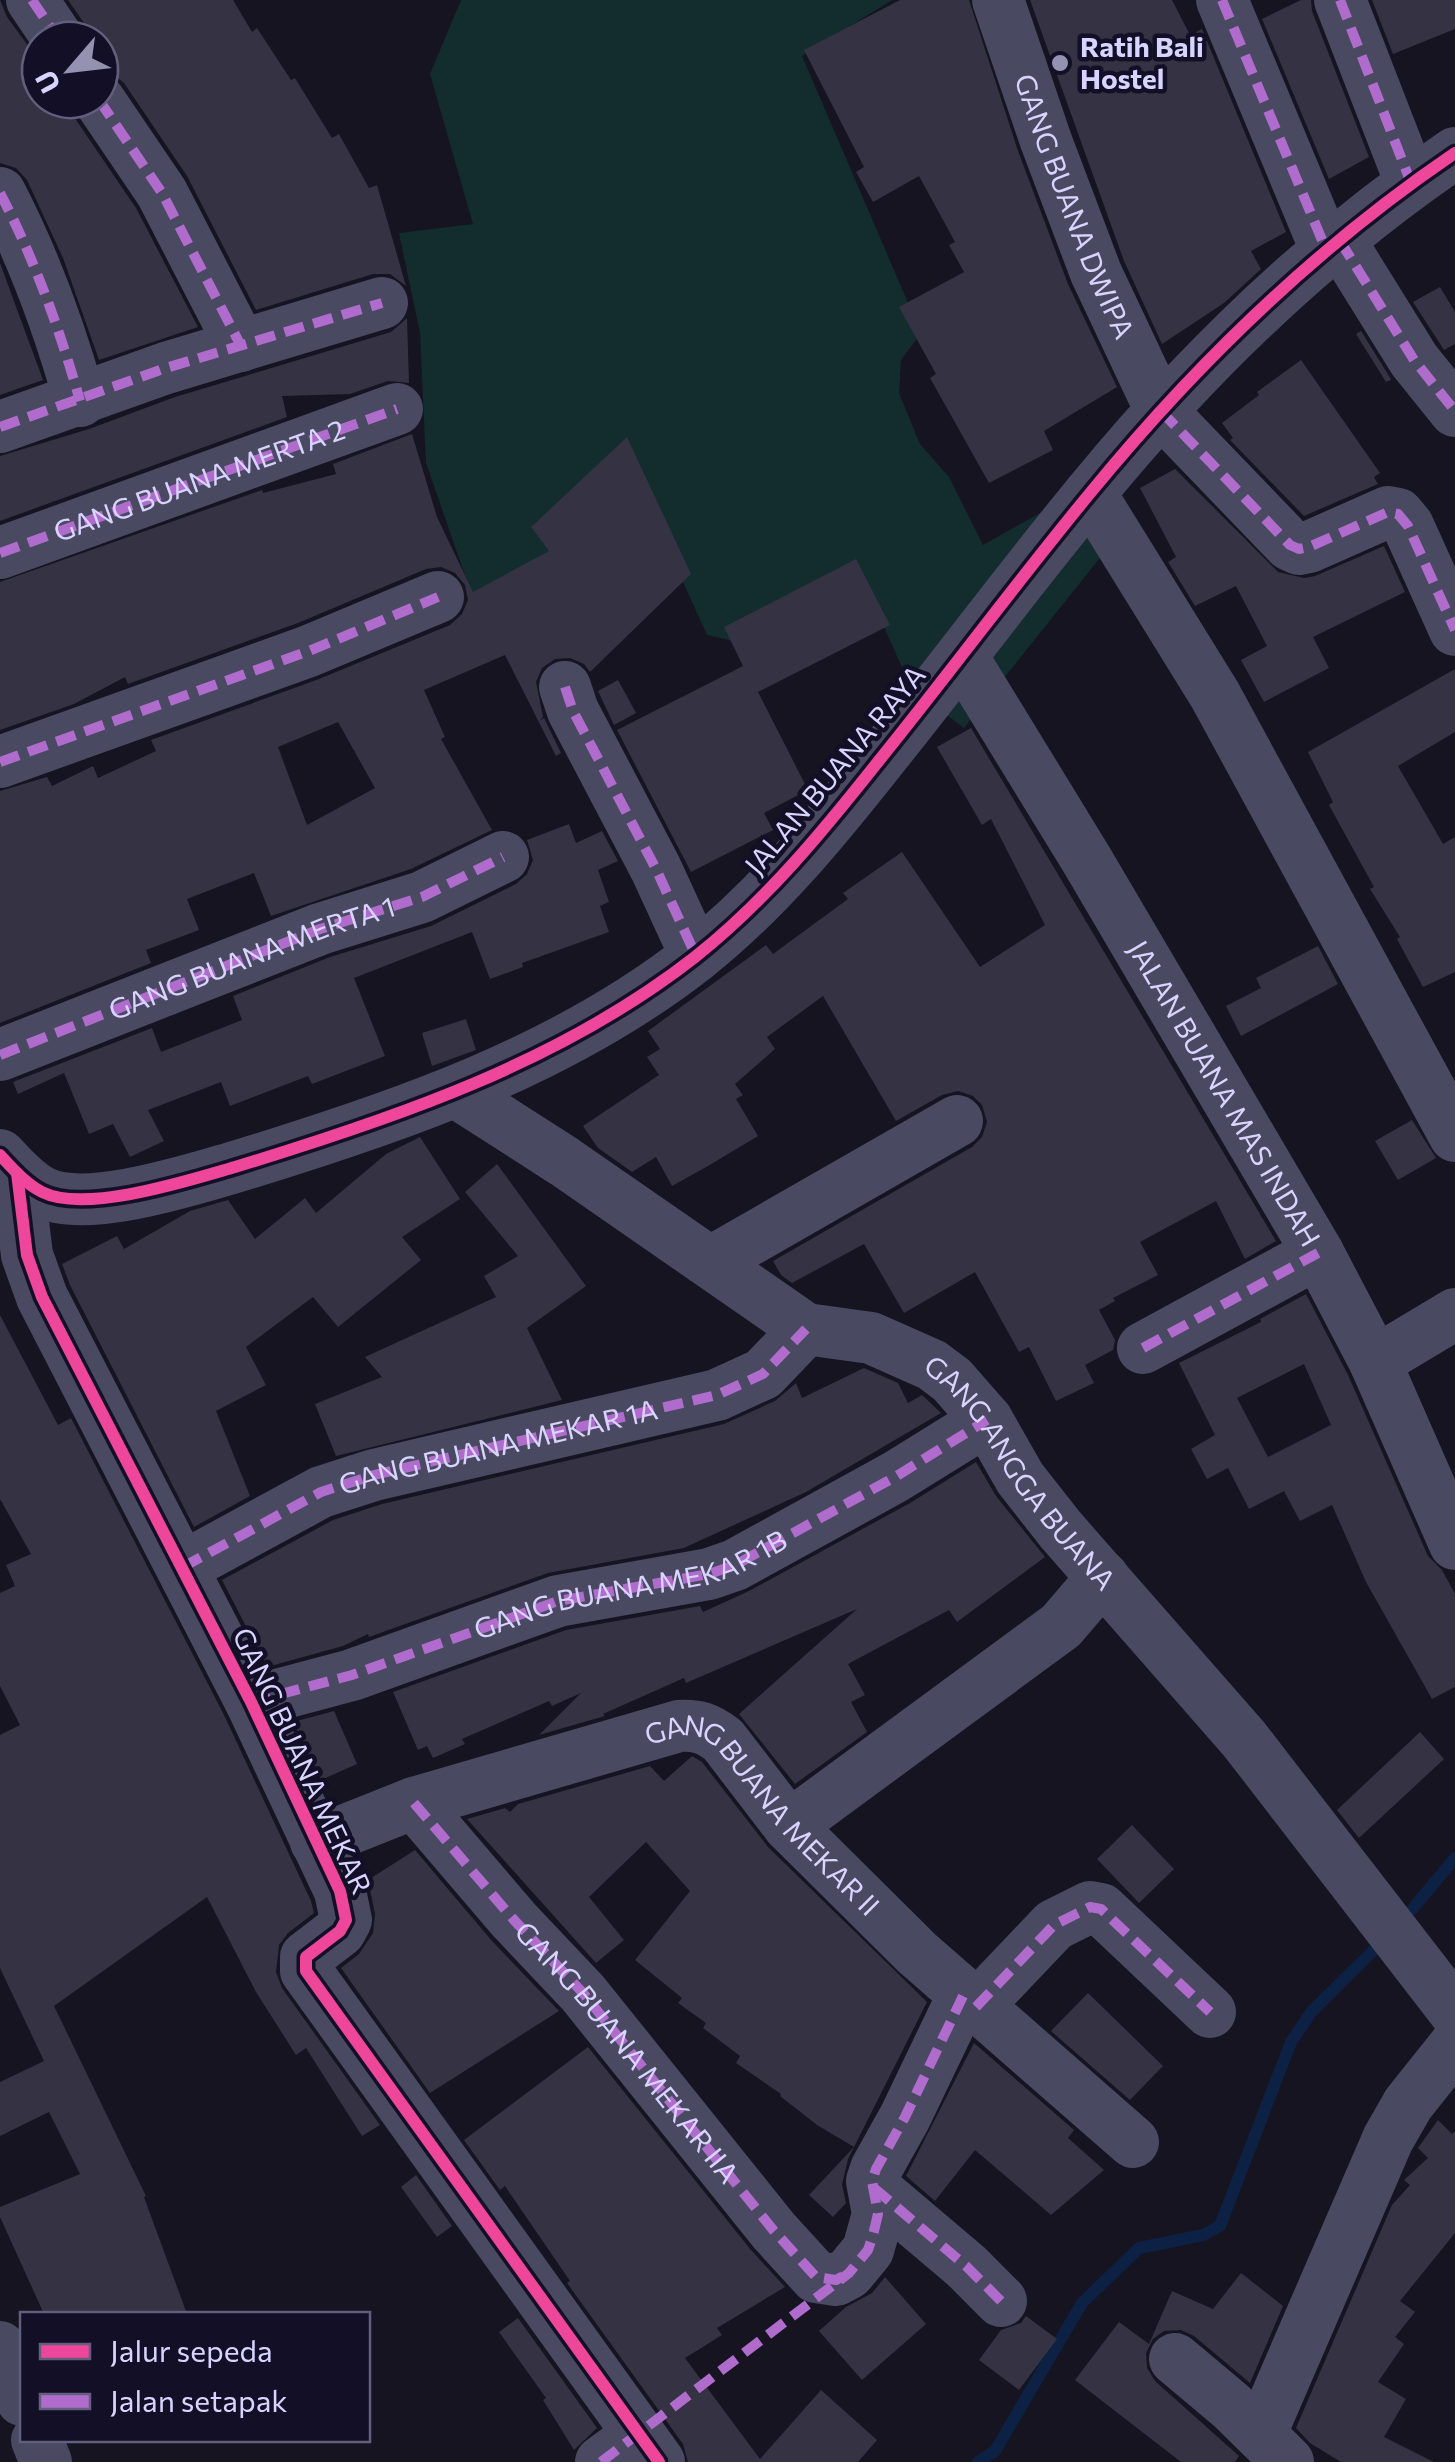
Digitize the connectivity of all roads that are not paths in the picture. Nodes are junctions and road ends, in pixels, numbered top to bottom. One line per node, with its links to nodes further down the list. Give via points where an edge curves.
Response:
1 (998, 0): 13 (street, GANG BUANA DWIPA, via 1096,273)
2 (1222, 0): 8 (street)
3 (1340, 0): 6 (street)
4 (113, 120): 10 (street, via 162,193)
5 (1455, 153): 6 (street, JALAN BUANA RAYA)
6 (1411, 183): 8 (street, JALAN BUANA RAYA)
7 (0, 193): 11 (street)
8 (1334, 247): 13 (street, JALAN BUANA RAYA, via 1259,310); 14 (street)
9 (382, 304): 10 (street)
10 (241, 346): 11 (street)
11 (80, 401): 15 (street)
12 (397, 409): 17 (street, GANG BUANA MERTA 2)
13 (1161, 410): 16 (street, JALAN BUANA RAYA); 19 (street, GANG BUANA DWIPA, via 1299,549 1388,512 1398,514)
14 (1455, 411)
15 (0, 426)
16 (1090, 493): 20 (street, JALAN BUANA RAYA); 28 (street, via 1216,695)
17 (0, 552)
18 (438, 597): 22 (street)
19 (1455, 630)
20 (963, 658): 24 (street, JALAN BUANA RAYA, via 778,882); 30 (street, JALAN BUANA MAS INDAH)
21 (565, 686): 24 (street)
22 (0, 762)
23 (503, 857): 25 (street, GANG BUANA MERTA 1, via 422,896)
24 (696, 956): 26 (street, JALAN BUANA RAYA, via 616,1013)
25 (0, 1055)
26 (456, 1092): 29 (street, JALAN BUANA RAYA, via 196,1178 107,1197 74,1200 43,1193); 31 (street, GANG ANGGA BUANA)
27 (956, 1120): 31 (street)
28 (1455, 1136)
29 (9, 1164): 38 (street, GANG BUANA MEKAR, via 42,1297)
30 (1318, 1253): 34 (street); 35 (street, JALAN BUANA MAS INDAH)
31 (711, 1262): 33 (street, GANG ANGGA BUANA)
32 (1455, 1314): 35 (street)
33 (806, 1328): 36 (street, GANG ANGGA BUANA, via 871,1338 932,1365); 38 (street, GANG BUANA MEKAR 1A, via 763,1374 716,1395 321,1492)
34 (1144, 1348)
35 (1375, 1362): 37 (street, JALAN BUANA MAS INDAH)
36 (987, 1420): 39 (street, GANG ANGGA BUANA, via 1020,1478); 40 (street, GANG BUANA MEKAR 1B, via 736,1564 558,1601 352,1675)
37 (1455, 1544)
38 (182, 1567): 40 (street, GANG BUANA MEKAR)
39 (1103, 1577): 42 (street, via 1061,1626); 46 (street, GANG ANGGA BUANA, via 1244,1739)
40 (251, 1702): 43 (street, GANG BUANA MEKAR)
41 (414, 1802): 42 (street, GANG BUANA MEKAR II, via 696,1725 723,1740); 43 (street, GANG BUANA MEKAR II); 49 (street, GANG BUANA MEKAR IIA, via 583,1993 816,2277 836,2280 868,2250 878,2214)
42 (789, 1826): 44 (street, GANG BUANA MEKAR II)
43 (316, 1842): 55 (street, GANG BUANA MEKAR, via 346,1920 306,1957 306,1971)
44 (969, 2001): 45 (street, via 1054,1925 1090,1907); 48 (street, GANG BUANA MEKAR II); 49 (street, via 876,2169)
45 (1210, 2012)
46 (1455, 2012)
47 (1455, 2045): 54 (street, via 1388,2139)
48 (1133, 2142)
49 (874, 2188): 50 (street)
50 (1001, 2301)
51 (0, 2346): 53 (street)
52 (1175, 2358): 54 (street)
53 (20, 2395)
54 (1274, 2448)
55 (633, 2452)

